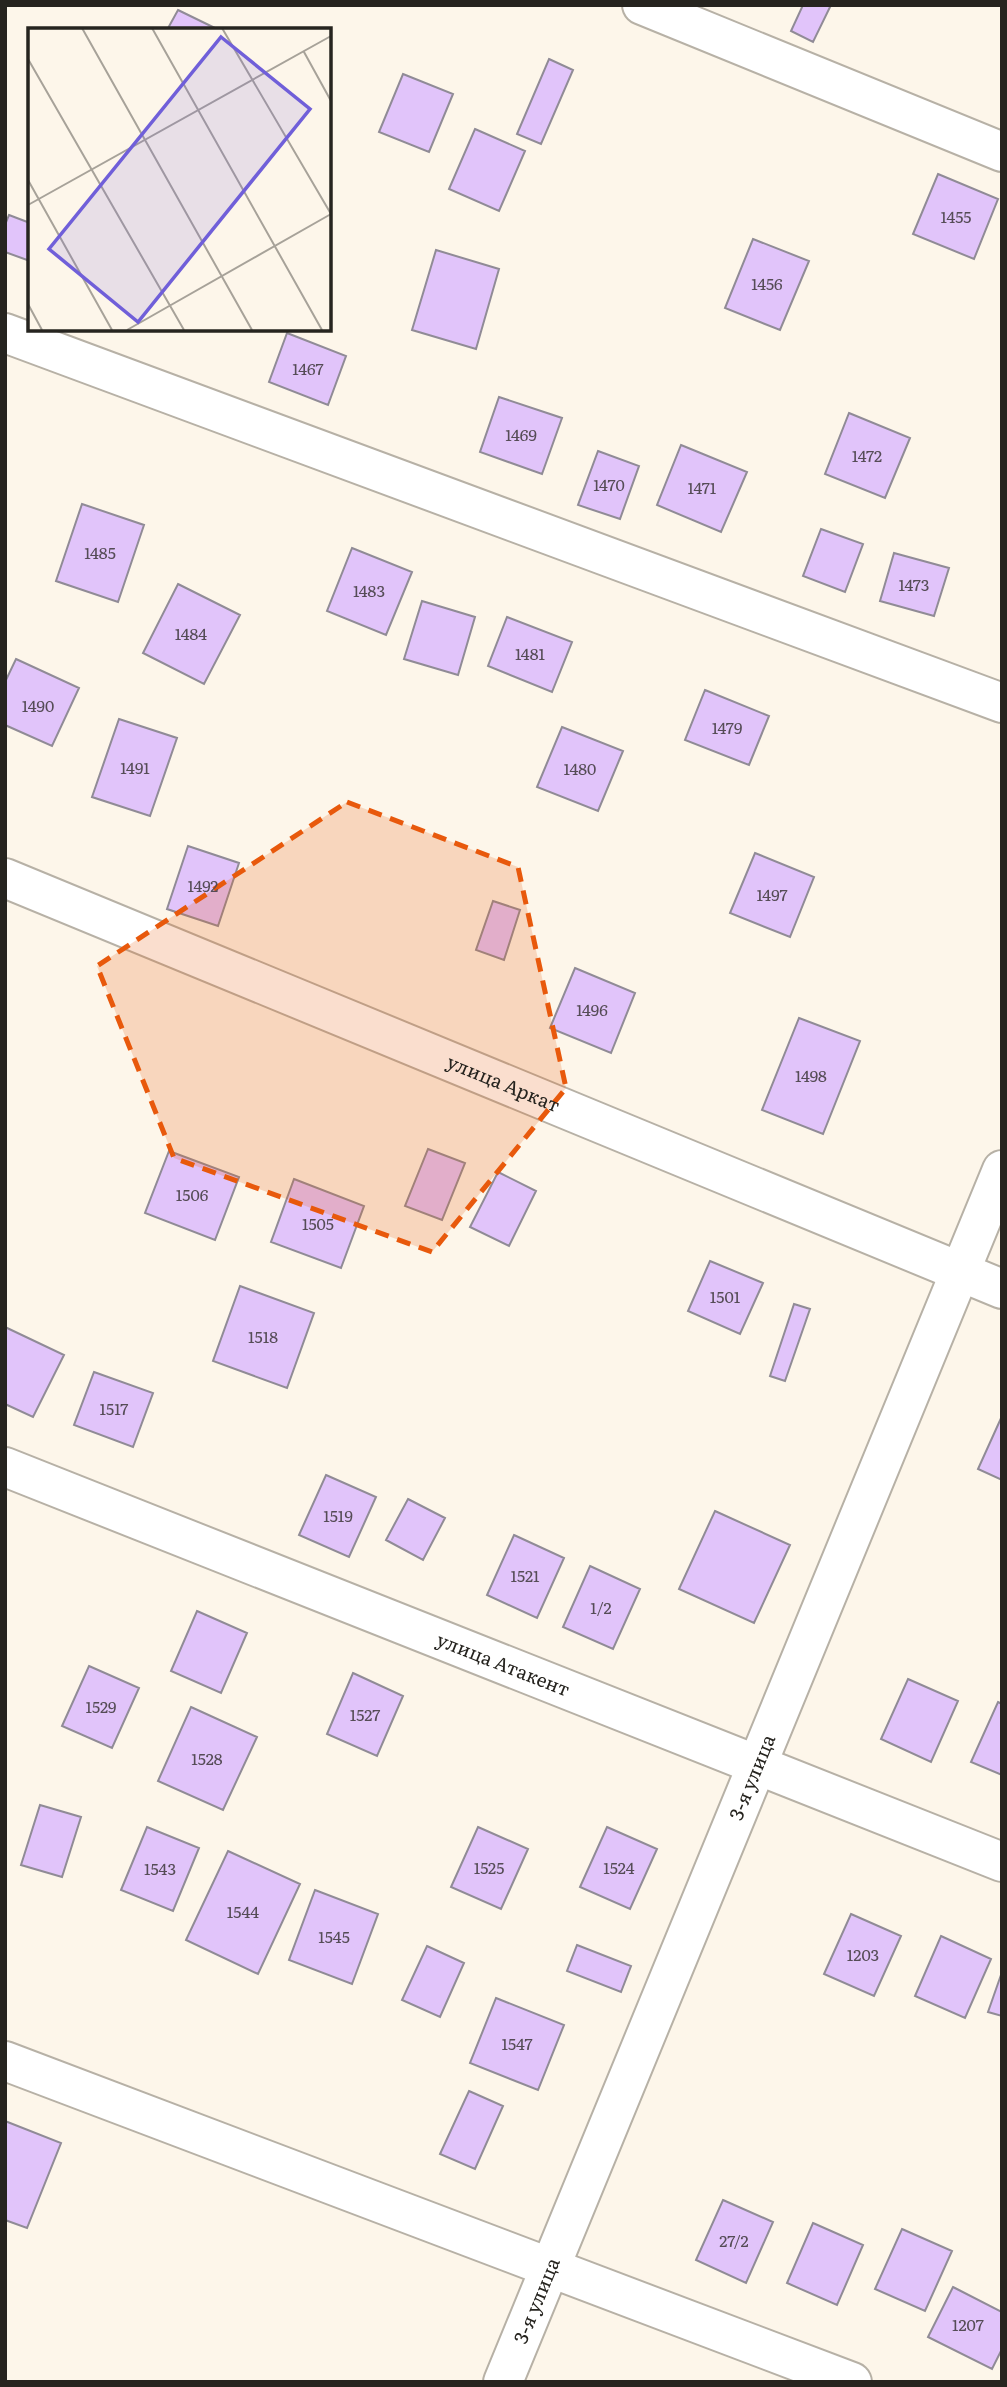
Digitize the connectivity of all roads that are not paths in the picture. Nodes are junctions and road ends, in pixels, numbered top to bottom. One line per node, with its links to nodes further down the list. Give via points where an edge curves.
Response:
1 (642, 5): 2 (street)
2 (1002, 152)
3 (5, 333): 4 (street)
4 (1002, 703)
5 (5, 878): 7 (street, улица Аркат)
6 (1002, 1170): 7 (street, 3-я улица)
7 (960, 1272): 8 (street, улица Аркат); 10 (street, 3-я улица)
8 (1002, 1289)
9 (5, 1467): 10 (street, улица Атакент)
10 (757, 1765): 11 (street, улица Атакент); 13 (street, 3-я улица)
11 (1002, 1862)
12 (5, 2061): 13 (street)
13 (550, 2266): 14 (street, 3-я улица); 15 (street)
14 (503, 2382)
15 (852, 2382)

